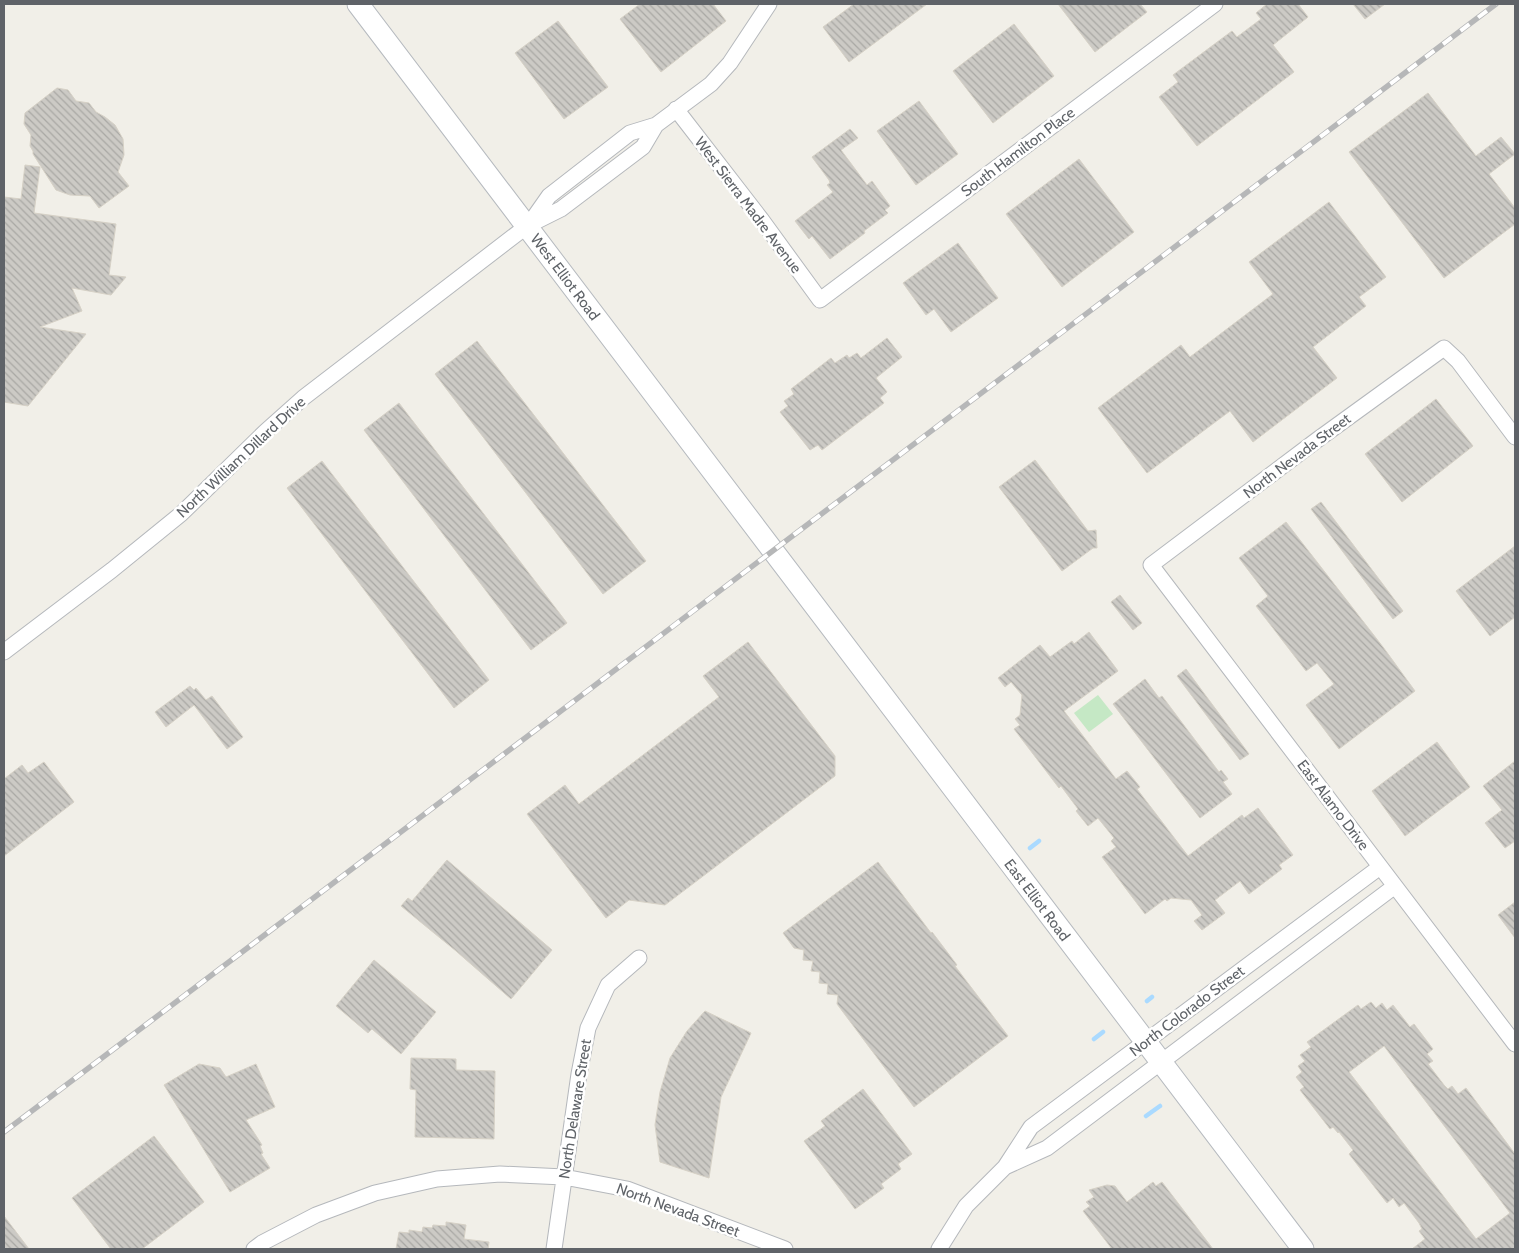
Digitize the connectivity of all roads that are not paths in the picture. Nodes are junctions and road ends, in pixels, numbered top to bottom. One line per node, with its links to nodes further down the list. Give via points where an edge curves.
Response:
1 (358, 4): 5 (main road, West Elliot Road)
2 (769, 4): 4 (street, North William Dillard Drive, via 730,63 711,84)
3 (1215, 4): 6 (street, South Hamilton Place)
4 (676, 110): 5 (street, North William Dillard Drive, via 656,125 630,133 549,196); 6 (street, West Sierra Madre Avenue)
5 (527, 226): 8 (main road, West Elliot Road); 10 (street, North William Dillard Drive, via 303,398 181,514)
6 (820, 300)
7 (1515, 437): 9 (street, North Nevada Street, via 1458,361 1444,348)
8 (772, 551): 14 (main road, East Elliot Road)
9 (1151, 565): 11 (street, East Alamo Drive)
10 (4, 652)
11 (1380, 867): 12 (street, East Alamo Drive); 14 (street, North Colorado Street)
12 (1395, 886): 15 (street, East Alamo Drive); 16 (street, North Colorado Street)
13 (639, 958): 18 (street, North Delaware Street, via 608,985 588,1028)
14 (1145, 1042): 16 (main road, East Elliot Road); 17 (street, North Colorado Street, via 1032,1127)
15 (1515, 1044)
16 (1161, 1063): 17 (street, North Colorado Street, via 1047,1148); 23 (main road, East Elliot Road)
17 (1005, 1166): 22 (street, North Colorado Street, via 966,1206)
18 (564, 1177): 19 (street, North Nevada Street, via 500,1174 446,1178 382,1191 316,1215); 20 (street, North Delaware Street); 21 (street, North Nevada Street, via 627,1188)
19 (254, 1249)
20 (554, 1249)
21 (784, 1249)
22 (939, 1249)
23 (1303, 1249)

